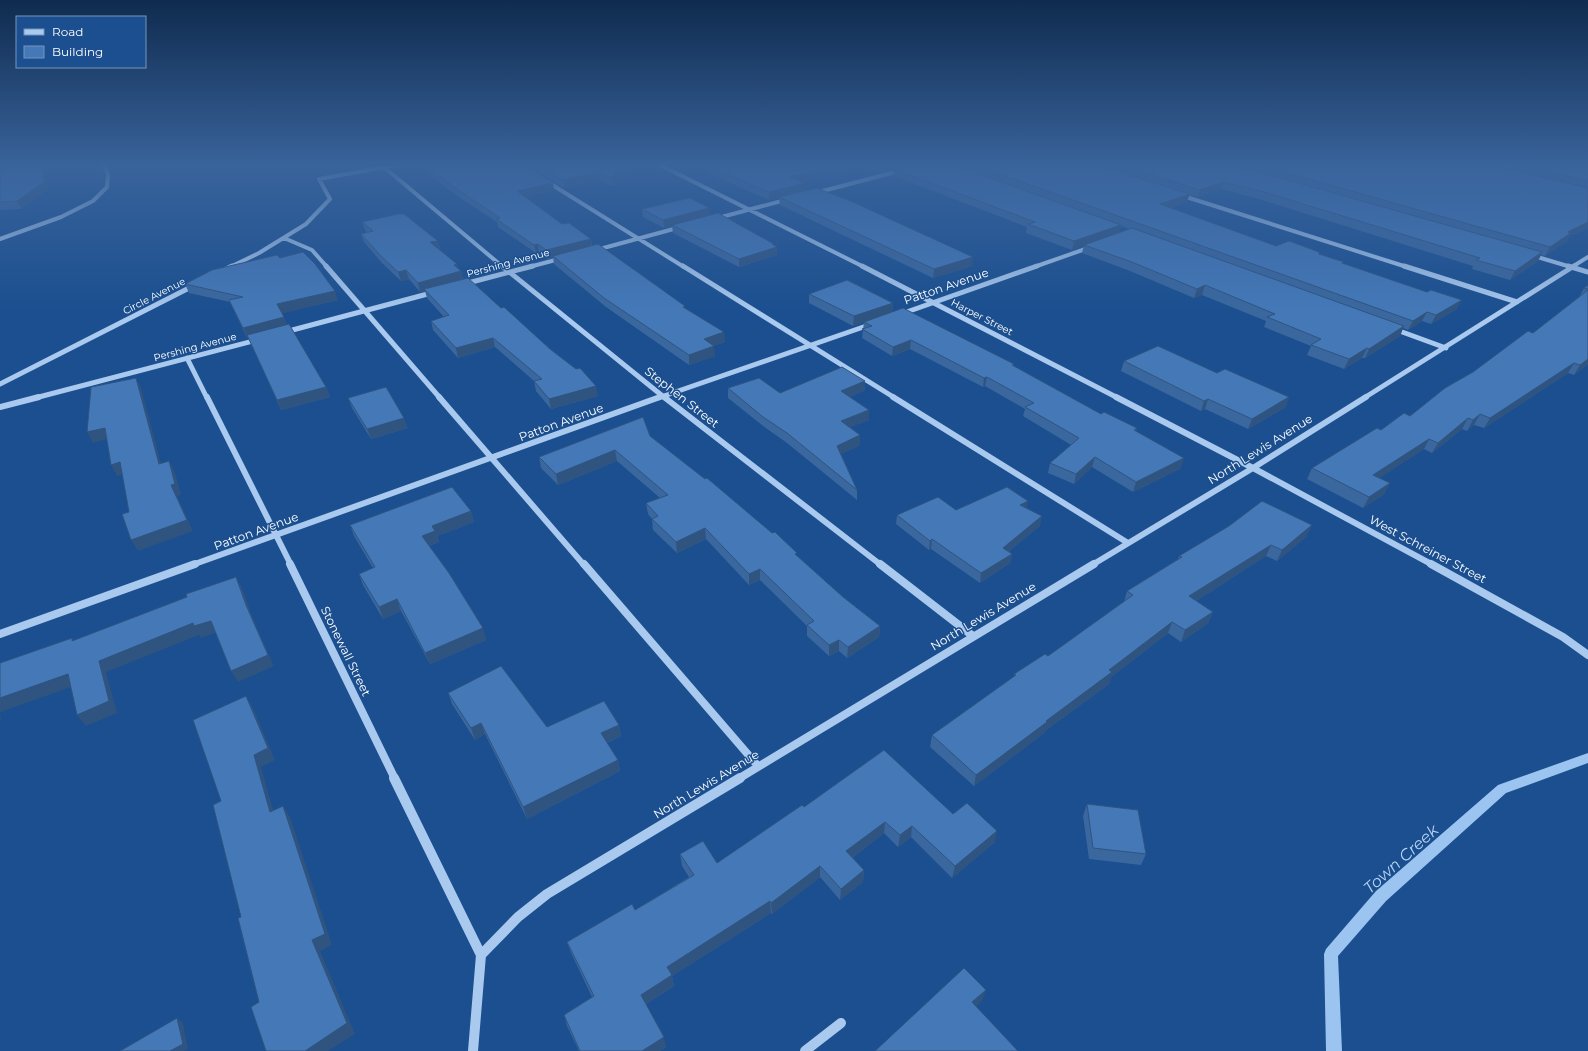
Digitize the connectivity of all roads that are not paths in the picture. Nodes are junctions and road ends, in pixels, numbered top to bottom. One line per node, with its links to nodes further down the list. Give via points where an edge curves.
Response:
1 (70, 213): 11 (street)
2 (317, 213): 10 (street, via 306,224)
3 (439, 213): 20 (street, Stephen Street)
4 (597, 213): 12 (street)
5 (737, 213): 8 (street)
6 (755, 213): 25 (street, Harper Street)
7 (1235, 213): 26 (street)
8 (705, 221)
9 (690, 225): 12 (street)
10 (284, 238): 19 (street); 27 (street, via 312,250)
11 (0, 239)
12 (638, 239): 14 (street); 33 (street)
13 (1100, 243): 25 (street, Patton Avenue)
14 (593, 250)
15 (1527, 254): 18 (street)
16 (570, 256): 20 (street, Pershing Avenue)
17 (1588, 257): 18 (street, North Lewis Avenue)
18 (1572, 267): 21 (street); 26 (street, North Lewis Avenue)
19 (224, 270)
20 (509, 272): 23 (street, Pershing Avenue); 37 (street, Stephen Street)
21 (1588, 272)
22 (203, 281): 36 (street, Circle Avenue)
23 (456, 287)
24 (441, 291): 27 (street)
25 (934, 302): 28 (street, Patton Avenue); 40 (street, Harper Street)
26 (1517, 302): 34 (street, North Lewis Avenue)
27 (364, 311): 31 (street); 39 (street)
28 (898, 315)
29 (876, 323): 33 (street, Patton Avenue)
30 (1387, 327): 34 (street)
31 (280, 334)
32 (264, 338): 35 (street, Pershing Avenue)
33 (810, 346): 37 (street, Patton Avenue); 42 (street)
34 (1446, 348): 40 (street, North Lewis Avenue)
35 (187, 358): 38 (street, Pershing Avenue); 41 (street, Stonewall Street)
36 (0, 384)
37 (663, 396): 39 (street, Patton Avenue); 44 (street, Stephen Street)
38 (0, 407)
39 (490, 458): 41 (street, Patton Avenue); 46 (street)
40 (1253, 468): 42 (street, North Lewis Avenue); 45 (street, West Schreiner Street, via 1563,637)
41 (276, 535): 43 (street, Patton Avenue); 47 (street, Stonewall Street)
42 (1128, 543): 44 (street, North Lewis Avenue)
43 (0, 634)
44 (973, 636): 46 (street, North Lewis Avenue)
45 (1587, 654)
46 (758, 766): 47 (street, North Lewis Avenue, via 547,894 518,917)
47 (481, 955): 49 (street)
48 (841, 1023): 50 (street)
49 (473, 1051)
50 (805, 1051)

